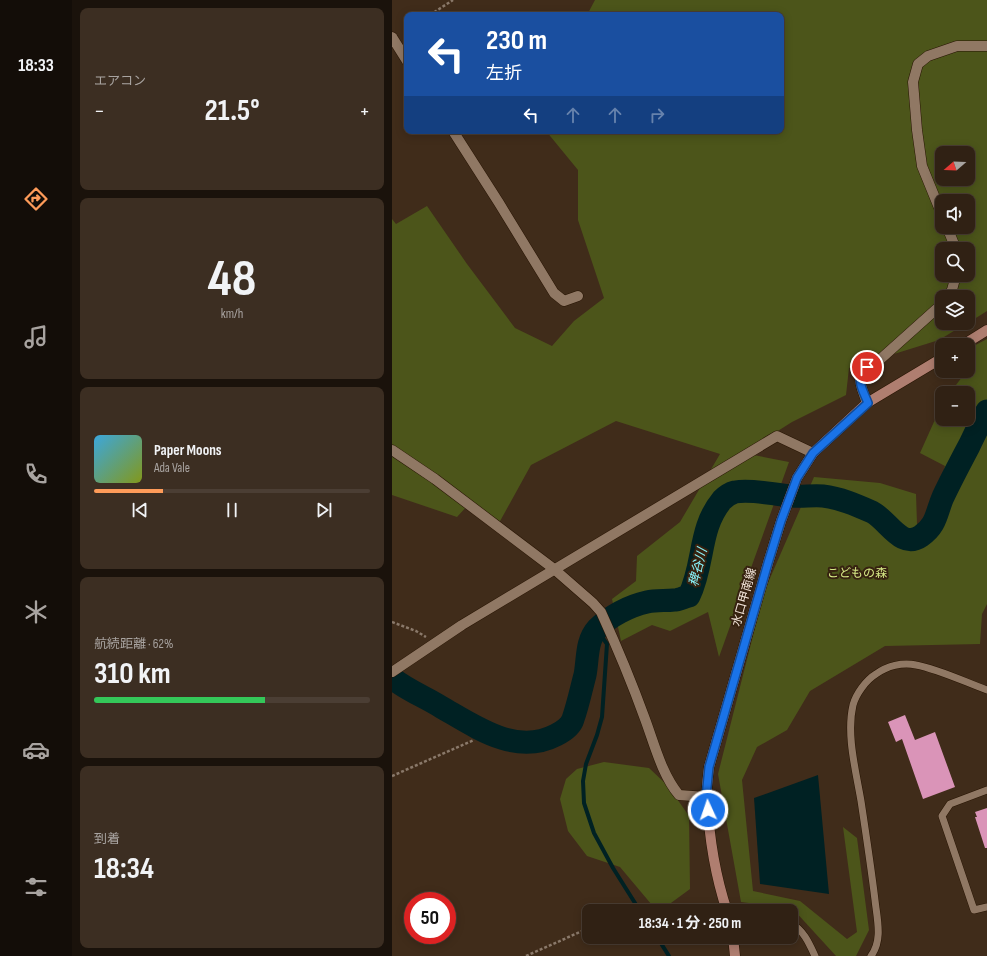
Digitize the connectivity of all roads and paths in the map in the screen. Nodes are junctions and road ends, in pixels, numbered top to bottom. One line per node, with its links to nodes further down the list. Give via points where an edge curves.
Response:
1 (453, 0): 2 (path)
2 (435, 12)
3 (392, 37): 5 (street)
4 (987, 46): 7 (street, via 957,46 928,56 918,64 913,82 917,130 922,166)
5 (404, 56)
6 (455, 134): 8 (street, via 554,293 564,301)
7 (935, 198)
8 (578, 296)
9 (935, 310): 13 (street, via 875,364 862,371 860,381)
10 (987, 330): 11 (main road)
11 (974, 338)
12 (935, 362): 13 (main road, 水口甲南線)
13 (868, 403): 15 (main road, 水口甲南線)
14 (392, 450): 16 (street, via 435,479)
15 (813, 453): 16 (street, via 777,436); 24 (main road, 水口甲南線, via 797,478 781,521 709,767)
16 (554, 569): 18 (street); 24 (street, via 601,612 673,788 679,794)
17 (392, 622): 18 (path, via 424,635)
18 (432, 646): 19 (street)
19 (394, 671)
20 (987, 690): 33 (lane, via 915,664 897,665 883,668 870,678 853,704 850,725 879,938)
21 (474, 740): 22 (path)
22 (392, 776)
23 (987, 790): 26 (lane, via 950,804 942,816 974,910)
24 (706, 797): 25 (main road, 水口甲南線, via 712,851)
25 (725, 904)
26 (987, 907)
27 (798, 928): 32 (lane, via 807,939)
28 (582, 931): 30 (path)
29 (734, 944): 31 (main road)
30 (526, 956)
31 (735, 956)
32 (815, 956)
33 (871, 956)

